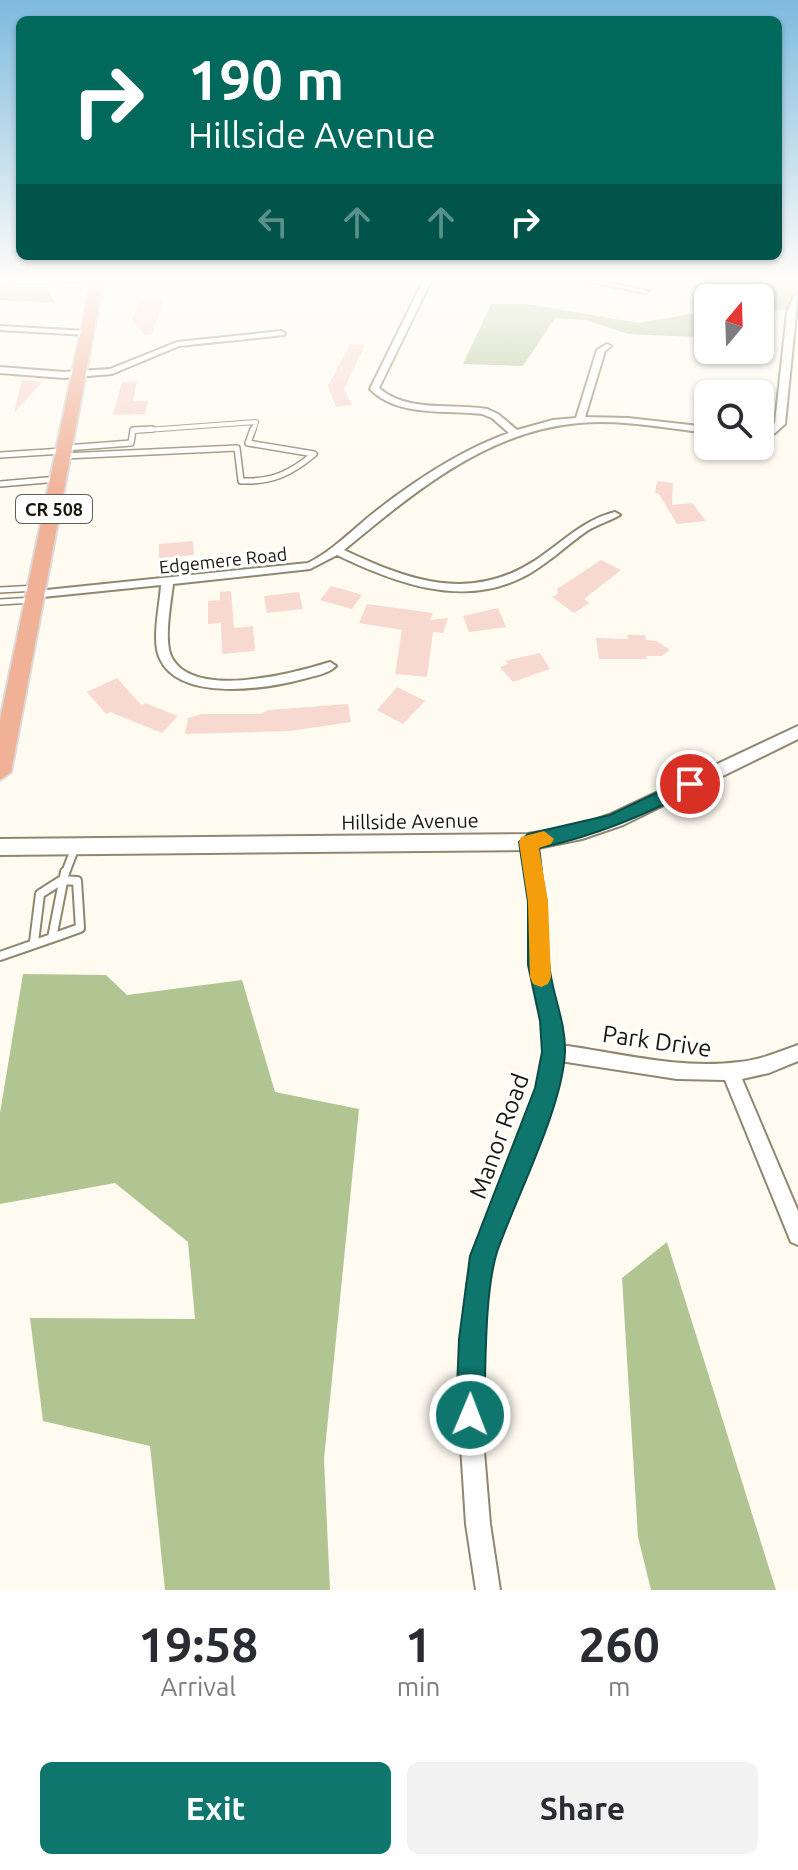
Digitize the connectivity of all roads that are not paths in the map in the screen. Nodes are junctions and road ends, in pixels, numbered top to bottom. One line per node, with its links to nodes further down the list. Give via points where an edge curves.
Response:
1 (84, 351): 7 (main road, CR 508)
2 (162, 351): 7 (street, via 122,370)
3 (391, 351): 11 (street, via 373,385 380,396 407,404 484,411)
4 (601, 351): 8 (street)
5 (787, 351): 10 (street, via 780,424)
6 (0, 370): 7 (street)
7 (80, 374): 12 (main road, CR 508)
8 (580, 420): 9 (street, Edgemere Road); 11 (street, Edgemere Road)
9 (694, 429)
10 (774, 429)
11 (516, 434): 17 (street, Edgemere Road, via 452,464 385,509)
12 (65, 452): 12 (lane, via 237,448 241,481 267,482 285,479 314,454 248,443 256,422 133,430 131,443); 13 (lane); 14 (main road, CR 508)
13 (0, 455)
14 (60, 479): 15 (lane); 20 (main road, CR 508)
15 (0, 484)
16 (615, 515): 17 (street, via 594,521 523,573 478,587 405,582)
17 (337, 551): 18 (street, Edgemere Road, via 298,570)
18 (167, 584): 20 (street, Edgemere Road); 22 (street, via 164,653 179,673 227,685 297,678)
19 (0, 590): 20 (lane)
20 (37, 594): 21 (lane); 24 (main road, CR 508)
21 (0, 602)
22 (330, 666)
23 (798, 732): 25 (street, Hillside Avenue, via 616,820)
24 (0, 772)
25 (528, 842): 26 (street, Hillside Avenue); 32 (street, Manor Road, via 538,902 538,965)
26 (76, 846): 27 (street, Hillside Avenue); 28 (lane)
27 (0, 847)
28 (62, 880): 29 (lane); 29 (lane, via 77,881 80,928); 30 (lane, via 40,894)
29 (52, 938): 30 (lane)
30 (34, 942): 31 (lane)
31 (0, 956)
32 (553, 1052): 34 (street, Park Drive, via 698,1074); 36 (street, Manor Road, via 547,1088 483,1256 477,1287 470,1415)
33 (798, 1053): 34 (street, Park Drive, via 761,1069)
34 (731, 1073): 35 (street)
35 (798, 1235)
36 (488, 1590)

